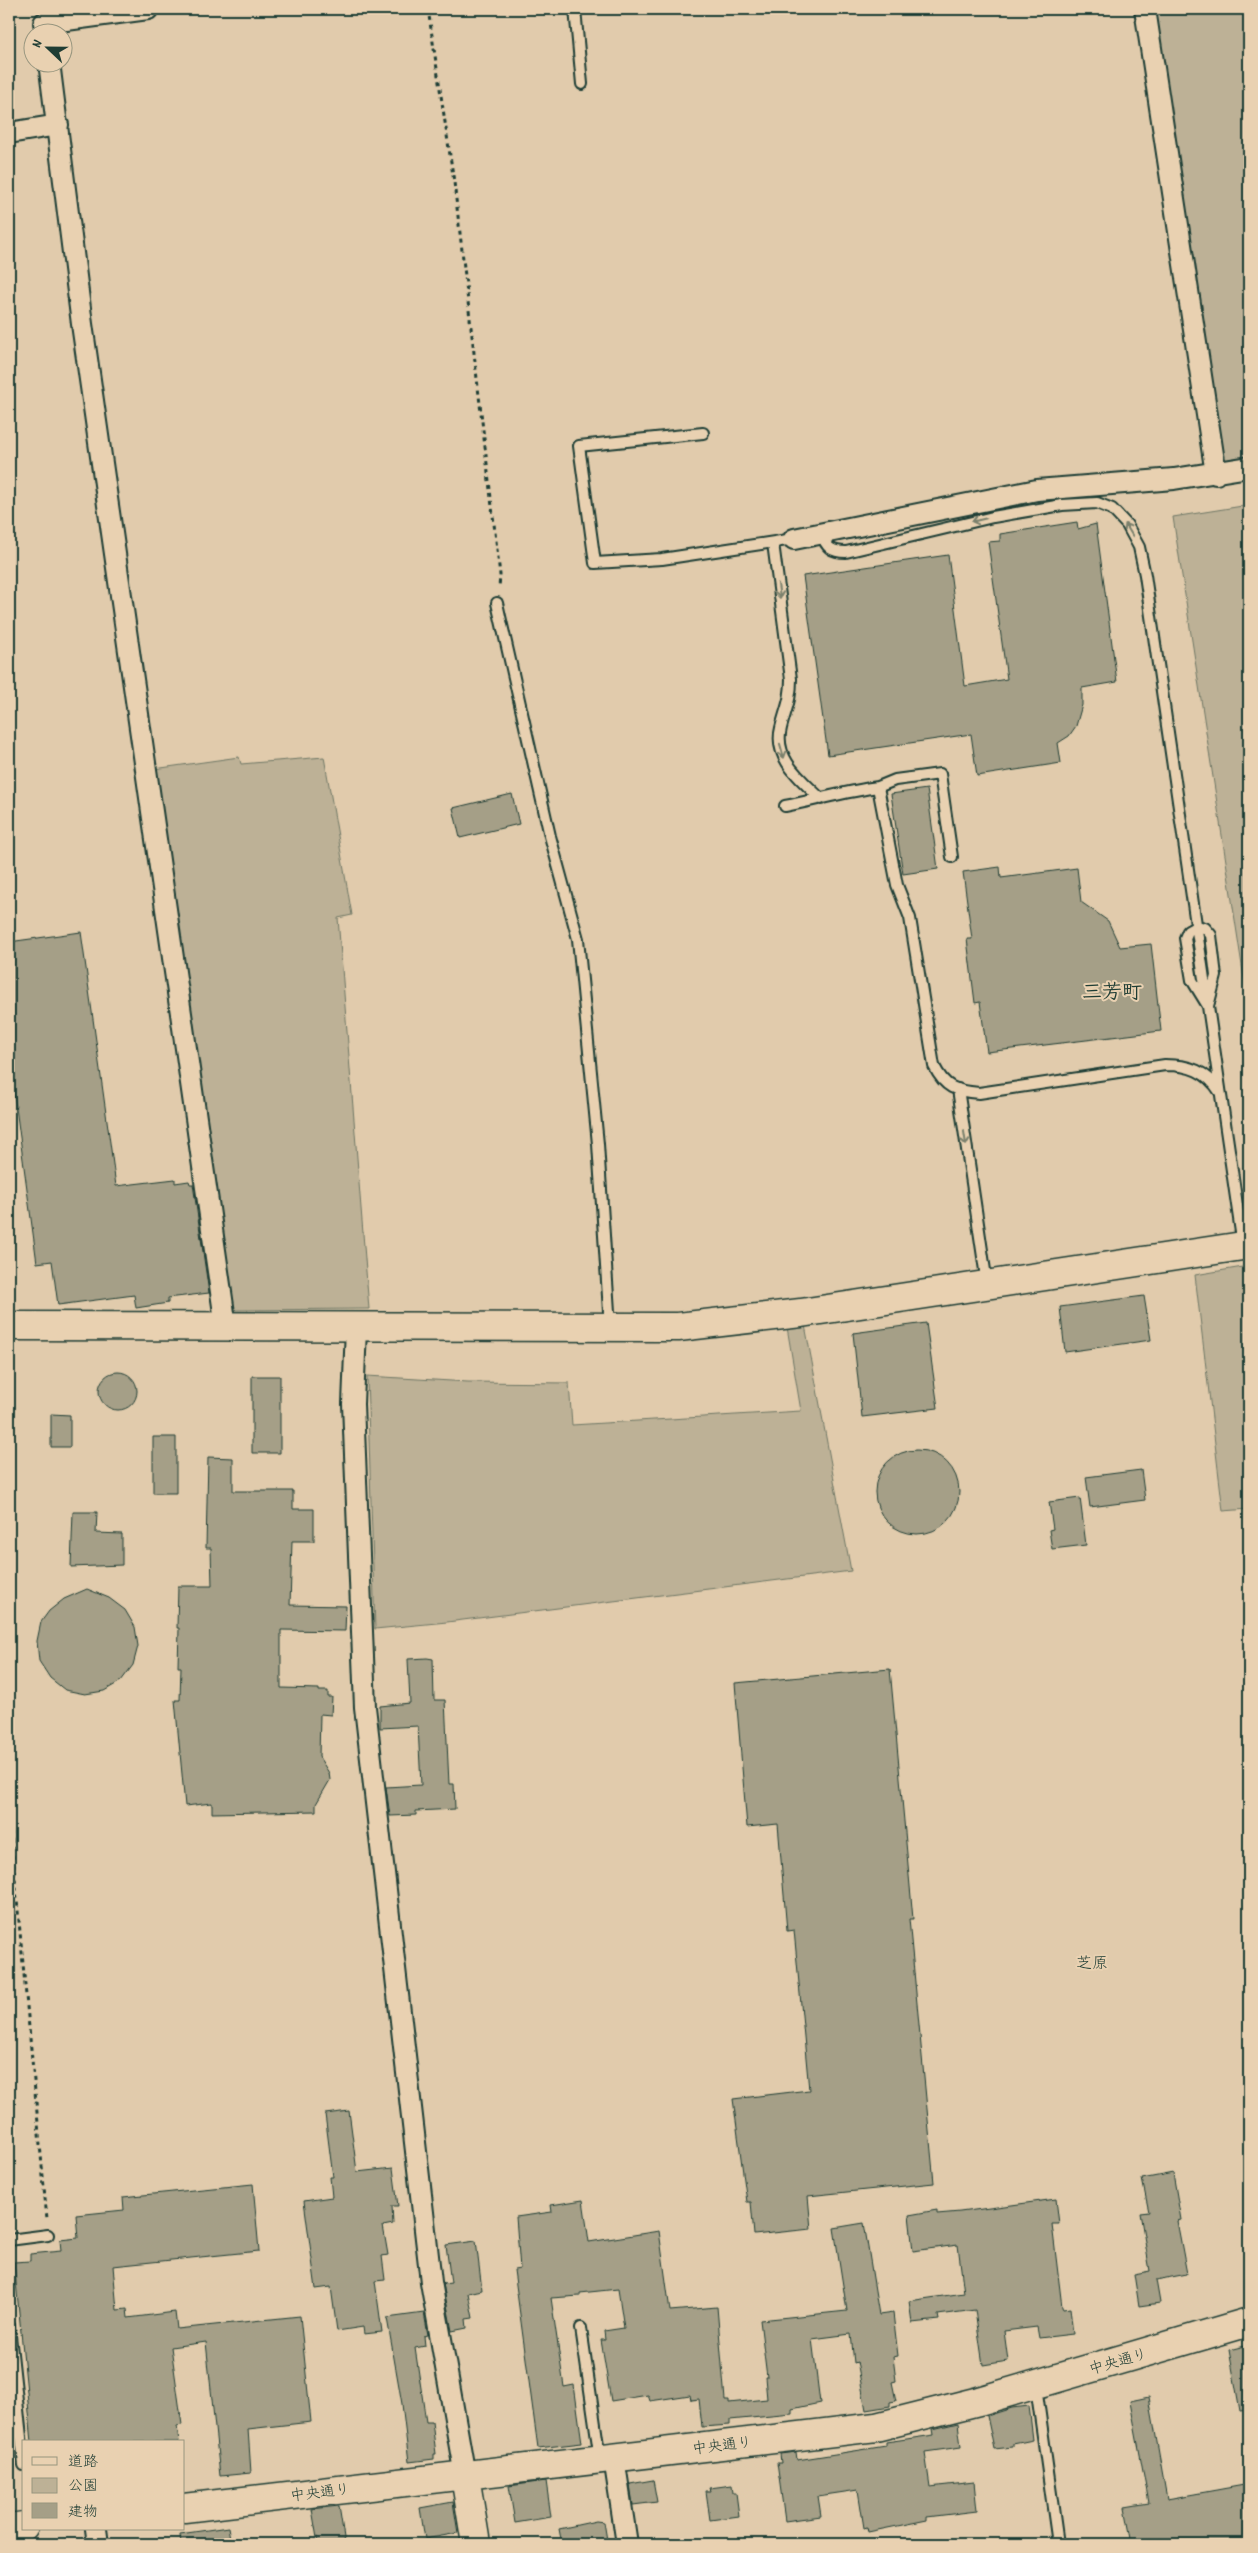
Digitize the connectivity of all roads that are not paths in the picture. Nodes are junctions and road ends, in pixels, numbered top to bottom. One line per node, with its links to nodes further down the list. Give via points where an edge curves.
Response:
1 (148, 9): 4 (street)
2 (575, 9): 6 (lane)
3 (1145, 9): 11 (street)
4 (43, 21)
5 (50, 72): 7 (street)
6 (582, 84)
7 (58, 125): 8 (street); 26 (street, via 82,324)
8 (9, 133)
9 (703, 433): 14 (lane, via 579,446 595,563 662,559)
10 (1249, 467): 11 (street)
11 (1216, 474): 12 (street, via 1038,490)
12 (822, 534): 13 (street); 21 (lane, one-way to 12, via 1145,575 1139,546 1128,525 1112,509 1097,503 1062,505 992,517 846,552 835,552 829,548)
13 (794, 539): 14 (lane)
14 (772, 543): 17 (lane, one-way to 17, via 791,678 791,698 779,738 781,750 789,765)
15 (496, 603): 27 (lane, via 550,836 578,939 598,1144)
16 (878, 786): 17 (lane, via 848,790); 19 (lane, via 895,780 940,774); 20 (lane, via 897,885 910,918 934,1066 941,1080)
17 (821, 799): 18 (lane)
18 (785, 806)
19 (952, 857)
20 (958, 1089): 21 (lane, via 979,1093 1181,1065 1205,1075); 23 (lane, one-way to 23)
21 (1222, 1095): 22 (lane)
22 (1246, 1246): 23 (street)
23 (987, 1285): 27 (street, via 801,1313 678,1326)
24 (9, 1326): 26 (street)
25 (356, 1327): 26 (street); 27 (street); 36 (street, via 353,1404 365,1707 430,2282)
26 (226, 1328)
27 (610, 1328)
28 (48, 2235): 29 (lane)
29 (9, 2240)
30 (1249, 2322): 33 (street, 中央通り)
31 (9, 2326): 34 (lane)
32 (581, 2328): 35 (lane)
33 (1035, 2385): 35 (street, 中央通り, via 876,2427); 44 (lane)
34 (22, 2446)
35 (607, 2459): 36 (street, 中央通り); 43 (street)
36 (465, 2476): 37 (street, 中央通り); 42 (street)
37 (185, 2508)
38 (22, 2526): 39 (street)
39 (9, 2528)
40 (96, 2530): 41 (street)
41 (98, 2544)
42 (476, 2544)
43 (627, 2544)
44 (1058, 2544)

